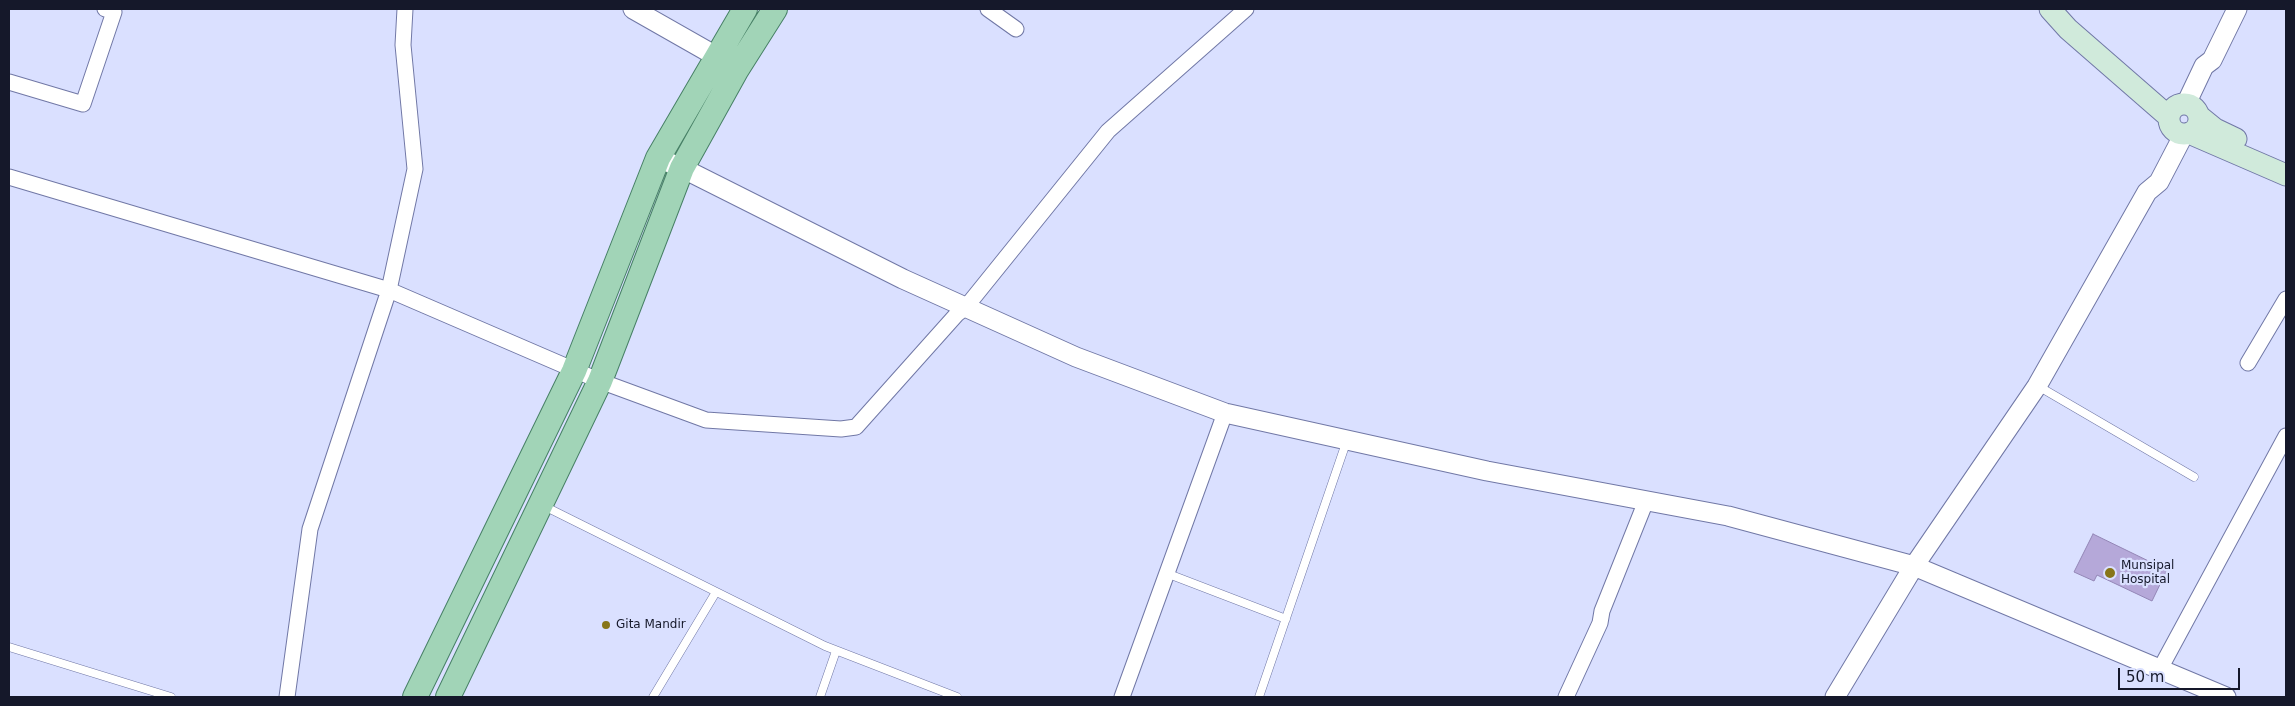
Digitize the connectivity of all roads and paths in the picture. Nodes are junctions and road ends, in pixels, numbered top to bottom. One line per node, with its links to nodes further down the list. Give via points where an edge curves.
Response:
1 (104, 9): 13 (street, via 114,12 83,104)
2 (406, 9): 20 (street, via 403,45 415,169)
3 (633, 9): 12 (street)
4 (745, 9): 12 (main road)
5 (775, 9): 12 (main road)
6 (988, 9): 11 (street)
7 (1246, 9): 22 (street, via 1108,131)
8 (2050, 9): 14 (main road, via 2068,29)
9 (2066, 9): 14 (main road)
10 (2237, 9): 14 (street, via 2212,60 2204,66)
11 (1016, 30)
12 (727, 63): 15 (main road); 17 (main road)
13 (9, 82)
14 (2184, 118): 16 (main road); 18 (main road); 26 (street, via 2159,182 2147,192)
15 (658, 158): 17 (street); 24 (main road)
16 (2286, 162)
17 (682, 168): 22 (street, via 903,279); 25 (main road)
18 (2286, 175)
19 (9, 177): 20 (street)
20 (389, 290): 24 (street); 41 (street, via 310,529)
21 (2286, 300): 23 (street)
22 (966, 307): 25 (street, via 856,427 841,429 706,420); 27 (street, via 1076,357)
23 (2248, 363)
24 (574, 371): 25 (street); 42 (main road)
25 (600, 381): 32 (main road)
26 (2037, 386): 30 (lane); 33 (street)
27 (1225, 413): 29 (street); 34 (street)
28 (2286, 436): 39 (street)
29 (1347, 440): 31 (street); 36 (lane)
30 (2194, 476)
31 (1646, 501): 33 (street, via 1728,516); 49 (street, via 1600,623)
32 (542, 505): 35 (lane); 43 (main road)
33 (1914, 566): 39 (street); 50 (street)
34 (1166, 573): 36 (lane); 47 (street)
35 (716, 592): 38 (lane); 44 (lane)
36 (1286, 619): 48 (lane)
37 (9, 647): 40 (lane)
38 (836, 651): 45 (lane); 46 (lane)
39 (2160, 669): 51 (street)
40 (172, 697)
41 (286, 697)
42 (415, 697)
43 (448, 697)
44 (653, 697)
45 (820, 697)
46 (957, 697)
47 (1122, 697)
48 (1259, 697)
49 (1566, 697)
50 (1836, 697)
51 (2226, 697)

